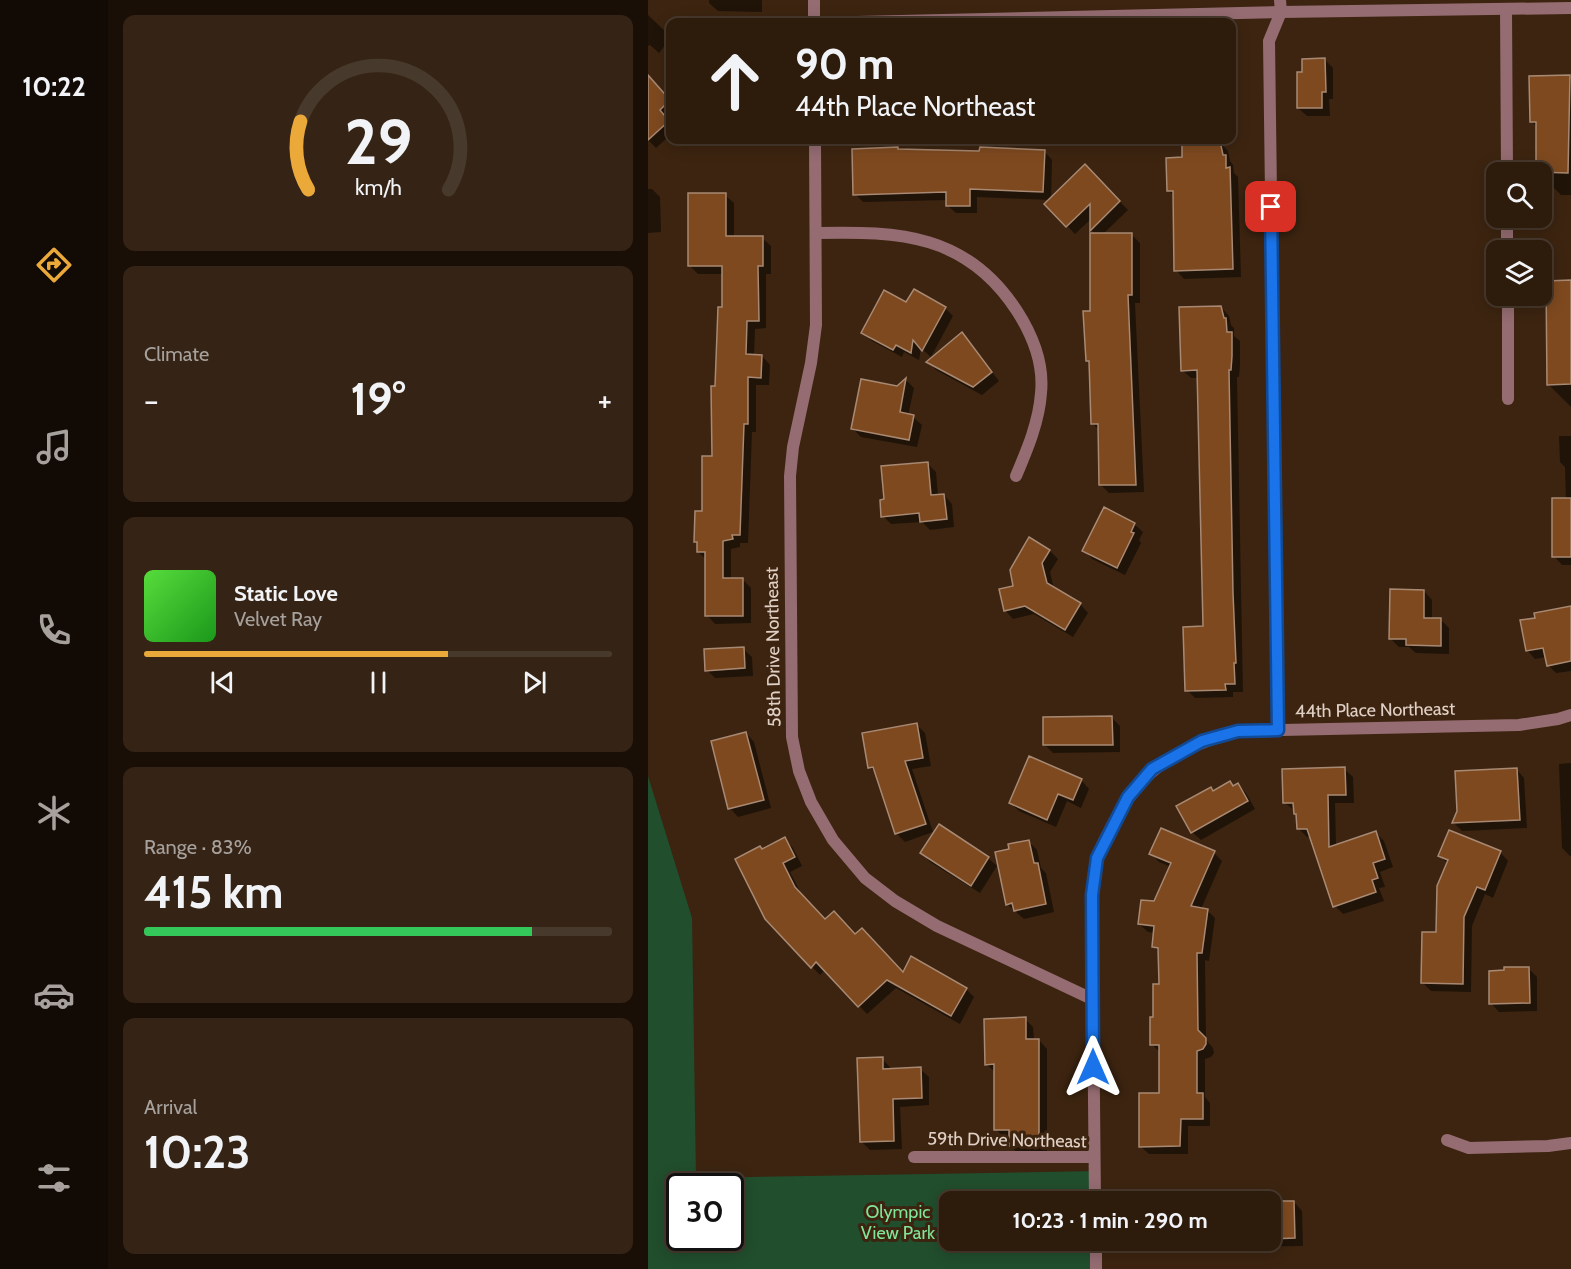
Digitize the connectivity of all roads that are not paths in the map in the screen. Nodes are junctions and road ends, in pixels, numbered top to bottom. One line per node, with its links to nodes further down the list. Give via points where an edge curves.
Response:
1 (814, 0): 5 (street)
2 (1280, 6): 4 (street); 6 (street); 14 (street, via 1269,41)
3 (1571, 8): 4 (street)
4 (1506, 9): 8 (street)
5 (814, 18)
6 (963, 18)
7 (815, 144): 9 (street, 58th Drive Northeast)
8 (1507, 162)
9 (816, 233): 12 (street, via 906,236 943,246 983,270 1006,294 1028,328 1041,365 1041,394 1032,437); 15 (street, 58th Drive Northeast, via 813,353 790,477 790,686 792,737 799,771 833,840 865,878 937,926)
10 (1508, 306): 11 (street)
11 (1508, 399)
12 (1016, 476)
13 (1571, 715): 14 (street, 44th Place Northeast, via 1519,725)
14 (1278, 730): 15 (street, 44th Place Northeast, via 1238,731 1202,741 1152,769 1128,797 1097,858 1092,895)
15 (1092, 999): 19 (street)
16 (1447, 1140): 17 (street, via 1469,1148)
17 (1571, 1143)
18 (914, 1157): 19 (street, 59th Drive Northeast)
19 (1094, 1157): 20 (street, 59th Drive Northeast)
20 (1095, 1191)
21 (1096, 1251): 22 (street)
22 (1096, 1269)

